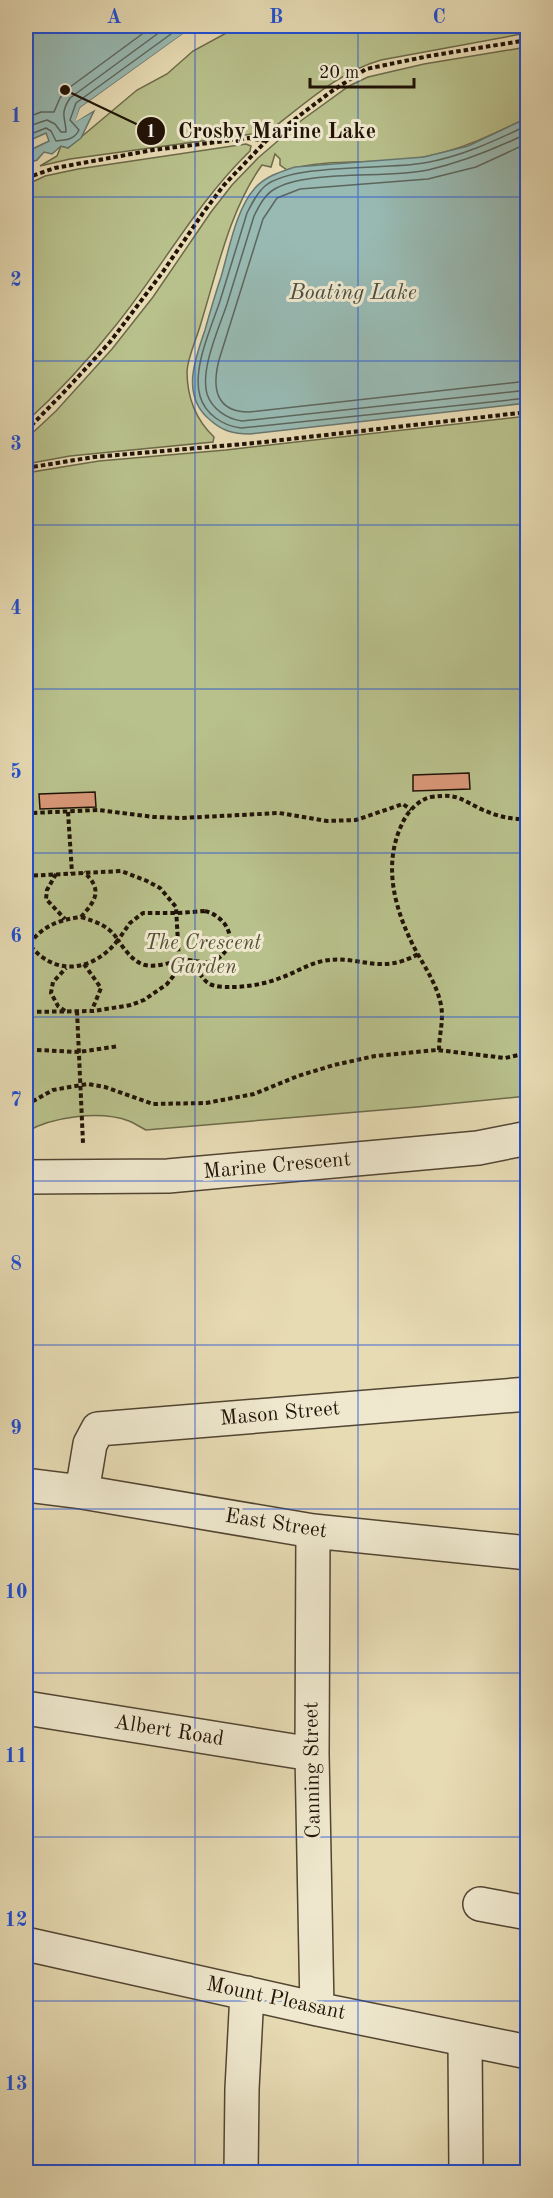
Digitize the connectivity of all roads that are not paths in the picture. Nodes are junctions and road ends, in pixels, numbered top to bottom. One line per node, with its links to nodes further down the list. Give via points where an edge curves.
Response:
1 (528, 1138): 2 (street, Marine Crescent, via 478,1148 168,1176)
2 (26, 1177)
3 (528, 1394): 5 (street, Mason Street, via 98,1429 90,1444)
4 (26, 1485): 5 (street, East Street)
5 (82, 1492): 6 (street, East Street)
6 (314, 1531): 7 (street, East Street); 9 (street, Canning Street)
7 (528, 1553)
8 (26, 1708): 9 (street, Albert Road)
9 (312, 1754): 14 (street, Canning Street)
10 (480, 1904): 11 (street)
11 (528, 1913)
12 (26, 1944): 13 (street, Mount Pleasant)
13 (247, 1993): 14 (street, Mount Pleasant); 17 (street)
14 (317, 2009): 15 (street, Mount Pleasant)
15 (465, 2040): 16 (street, Mount Pleasant); 18 (street)
16 (528, 2052)
17 (241, 2172)
18 (466, 2172)

